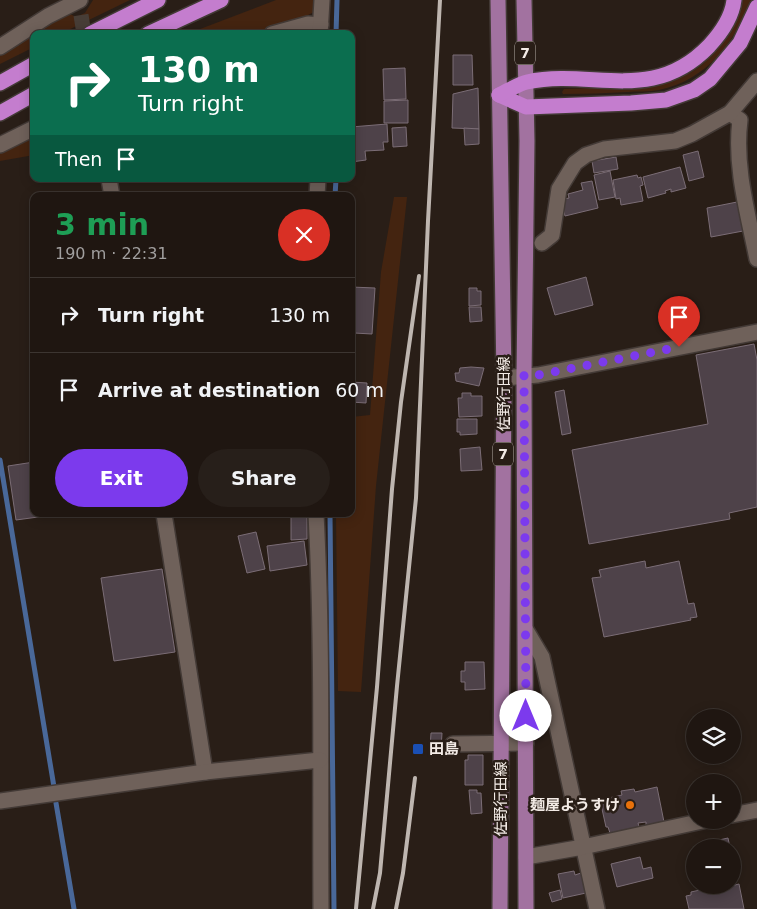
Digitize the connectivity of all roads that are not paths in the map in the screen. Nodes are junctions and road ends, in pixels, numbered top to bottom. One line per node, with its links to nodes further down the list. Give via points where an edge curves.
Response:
1 (158, 0): 10 (highway)
2 (221, 0): 11 (highway)
3 (322, 0): 9 (street)
4 (498, 0): 18 (main road, 佐野行田線 / 7)
5 (524, 0): 16 (main road, 佐野行田線 / 7)
6 (734, 0): 16 (highway, via 721,33 701,54 678,70 652,79 621,82 564,78)
7 (79, 4): 13 (street, via 48,16)
8 (757, 6): 20 (highway, via 740,43 710,79 694,90 666,100 640,103)
9 (320, 29): 12 (street, via 308,24)
10 (98, 30)
11 (157, 30)
12 (286, 30)
13 (0, 47)
14 (30, 66): 17 (highway)
15 (757, 81): 21 (street)
16 (525, 82): 18 (highway); 20 (main road, 佐野行田線 / 7)
17 (0, 83)
18 (499, 95): 20 (highway); 29 (main road, 佐野行田線 / 7)
19 (30, 96): 22 (highway)
20 (526, 107): 28 (main road, 佐野行田線 / 7)
21 (730, 113): 25 (street, via 675,141 604,149 586,155 575,163 559,189 552,236); 26 (street, via 740,120 742,186)
22 (0, 114)
23 (30, 130): 24 (street)
24 (0, 145)
25 (542, 243)
26 (757, 260)
27 (757, 332): 28 (street, via 538,375)
28 (524, 375): 29 (street); 32 (main road, 佐野行田線 / 7)
29 (504, 378): 33 (main road, 佐野行田線 / 7)
30 (164, 517): 37 (street)
31 (316, 517): 36 (street, via 322,699)
32 (526, 630): 34 (main road, 佐野行田線 / 7); 42 (street, via 542,657)
33 (501, 743): 34 (street); 35 (street); 45 (main road, 佐野行田線 / 7)
34 (526, 743): 43 (main road, 佐野行田線 / 7)
35 (454, 744)
36 (320, 760): 37 (street); 44 (street)
37 (206, 772): 38 (street)
38 (0, 802)
39 (757, 810): 40 (street)
40 (741, 813)
41 (686, 825): 42 (street)
42 (583, 847): 43 (street); 47 (street)
43 (526, 857): 46 (main road, 佐野行田線 / 7)
44 (321, 909)
45 (500, 909)
46 (526, 909)
47 (596, 909)

